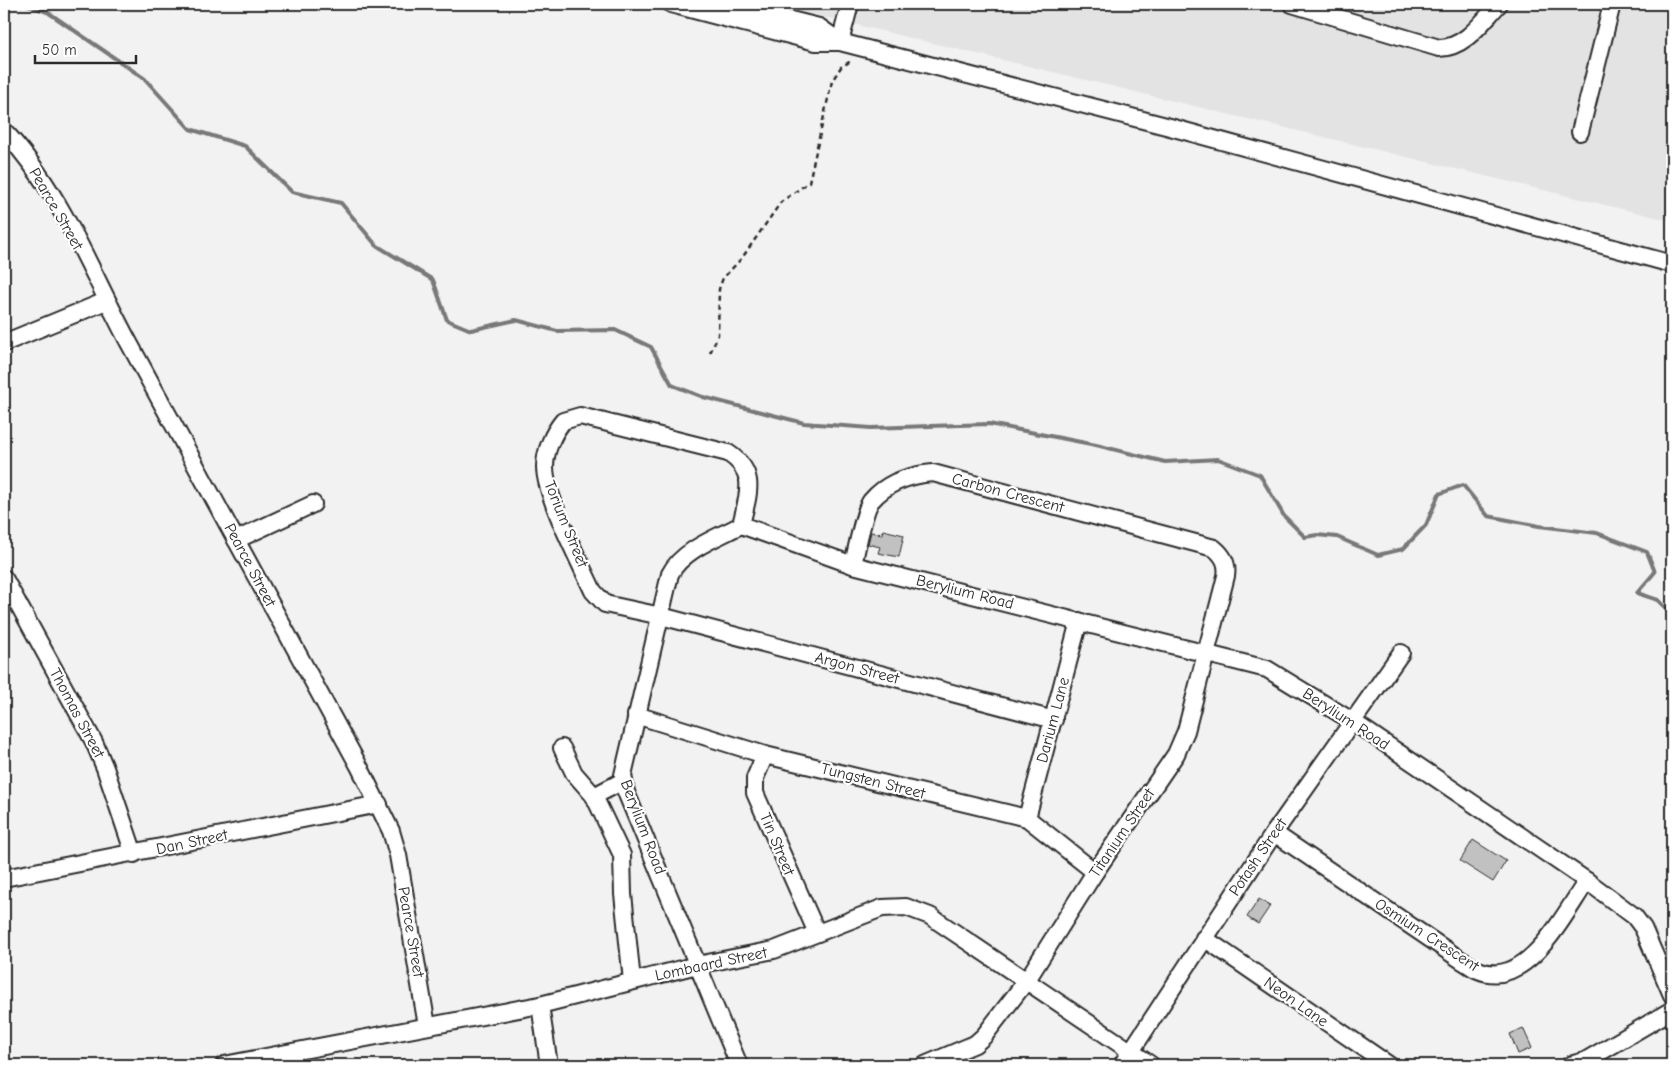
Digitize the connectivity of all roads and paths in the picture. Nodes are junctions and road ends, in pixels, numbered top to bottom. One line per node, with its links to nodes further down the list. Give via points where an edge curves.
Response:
1 (671, 4): 8 (street, via 816,42)
2 (726, 4): 8 (street, via 820,27)
3 (850, 4): 8 (street)
4 (1292, 4): 7 (street)
5 (1500, 4): 7 (street, via 1459,45 1449,48 1438,48)
6 (1612, 4): 11 (street)
7 (1331, 9)
8 (840, 42): 9 (street)
9 (870, 50): 12 (street, via 1170,127); 15 (path, via 836,73 809,182 781,202 742,258 723,278 719,289 718,335)
10 (4, 131): 13 (street, Pearce Street, via 20,148 50,192)
11 (1580, 132)
12 (1672, 264)
13 (106, 301): 14 (street); 18 (street, Pearce Street)
14 (4, 343)
15 (710, 353)
16 (313, 504): 18 (street)
17 (741, 525): 20 (street, Berylium Road); 22 (street, Berylium Road, via 675,564); 22 (street, Torium Street, via 749,491 746,472 741,462 728,453 580,416 563,421 547,454 546,478 596,596 605,604)
18 (236, 540): 33 (street, Pearce Street)
19 (1214, 548): 20 (street, Carbon Crescent, via 933,473 912,475 870,502); 24 (street, Titanium Street, via 1224,559 1227,570)
20 (853, 564): 23 (street, Berylium Road)
21 (4, 578): 36 (street, Thomas Street, via 94,742 106,768)
22 (661, 616): 26 (street, Berylium Road); 27 (street, Argon Street)
23 (1079, 621): 24 (street, Berylium Road); 27 (street, Darium Lane)
24 (1205, 653): 28 (street, Berylium Road, via 1267,669); 37 (street, Titanium Street, via 1181,744)
25 (1401, 653): 28 (street, Potash Street)
26 (636, 715): 30 (street, Tungsten Street); 31 (street, Berylium Road, via 623,766)
27 (1054, 720): 34 (street, Darium Lane)
28 (1352, 721): 35 (street, Potash Street); 39 (street, Berylium Road)
29 (562, 748): 32 (street, via 574,773)
30 (765, 754): 34 (street, Tungsten Street); 40 (street, Tin Street, via 755,778 755,792)
31 (623, 781): 32 (street); 42 (street, Berylium Road)
32 (594, 796): 44 (street, via 622,855)
33 (379, 804): 36 (street, Dan Street); 48 (street, Pearce Street, via 392,831 398,855)
34 (1026, 818): 37 (street, Tungsten Street)
35 (1274, 833): 39 (street, Osmium Crescent, via 1461,960 1479,971 1495,974 1520,965 1538,951); 41 (street, Potash Street)
36 (134, 854): 38 (street, Dan Street)
37 (1096, 872): 43 (street, Titanium Street)
38 (4, 878)
39 (1587, 880): 45 (street, Berylium Road, via 1634,916 1644,928)
40 (817, 932): 42 (street, Lombaard Street, via 790,946); 43 (street, Lombaard Street, via 875,910 906,907 930,916)
41 (1204, 938): 50 (street, Potash Street); 57 (street, Neon Lane)
42 (697, 965): 44 (street, Lombaard Street); 54 (street, Berylium Road)
43 (1027, 980): 50 (street, Lombaard Street); 55 (street, Titanium Street, via 981,1040)
44 (632, 981): 46 (street, Lombaard Street)
45 (1672, 995)
46 (540, 1005): 48 (street, Lombaard Street); 53 (street)
47 (1672, 1010): 51 (street)
48 (427, 1026): 49 (street, Lombaard Street)
49 (302, 1058): 52 (street, Lombaard Street)
50 (1127, 1059): 56 (street, Lombaard Street)
51 (1580, 1064)
52 (224, 1065)
53 (549, 1065)
54 (739, 1065)
55 (925, 1065)
56 (1151, 1065)
57 (1389, 1065)

